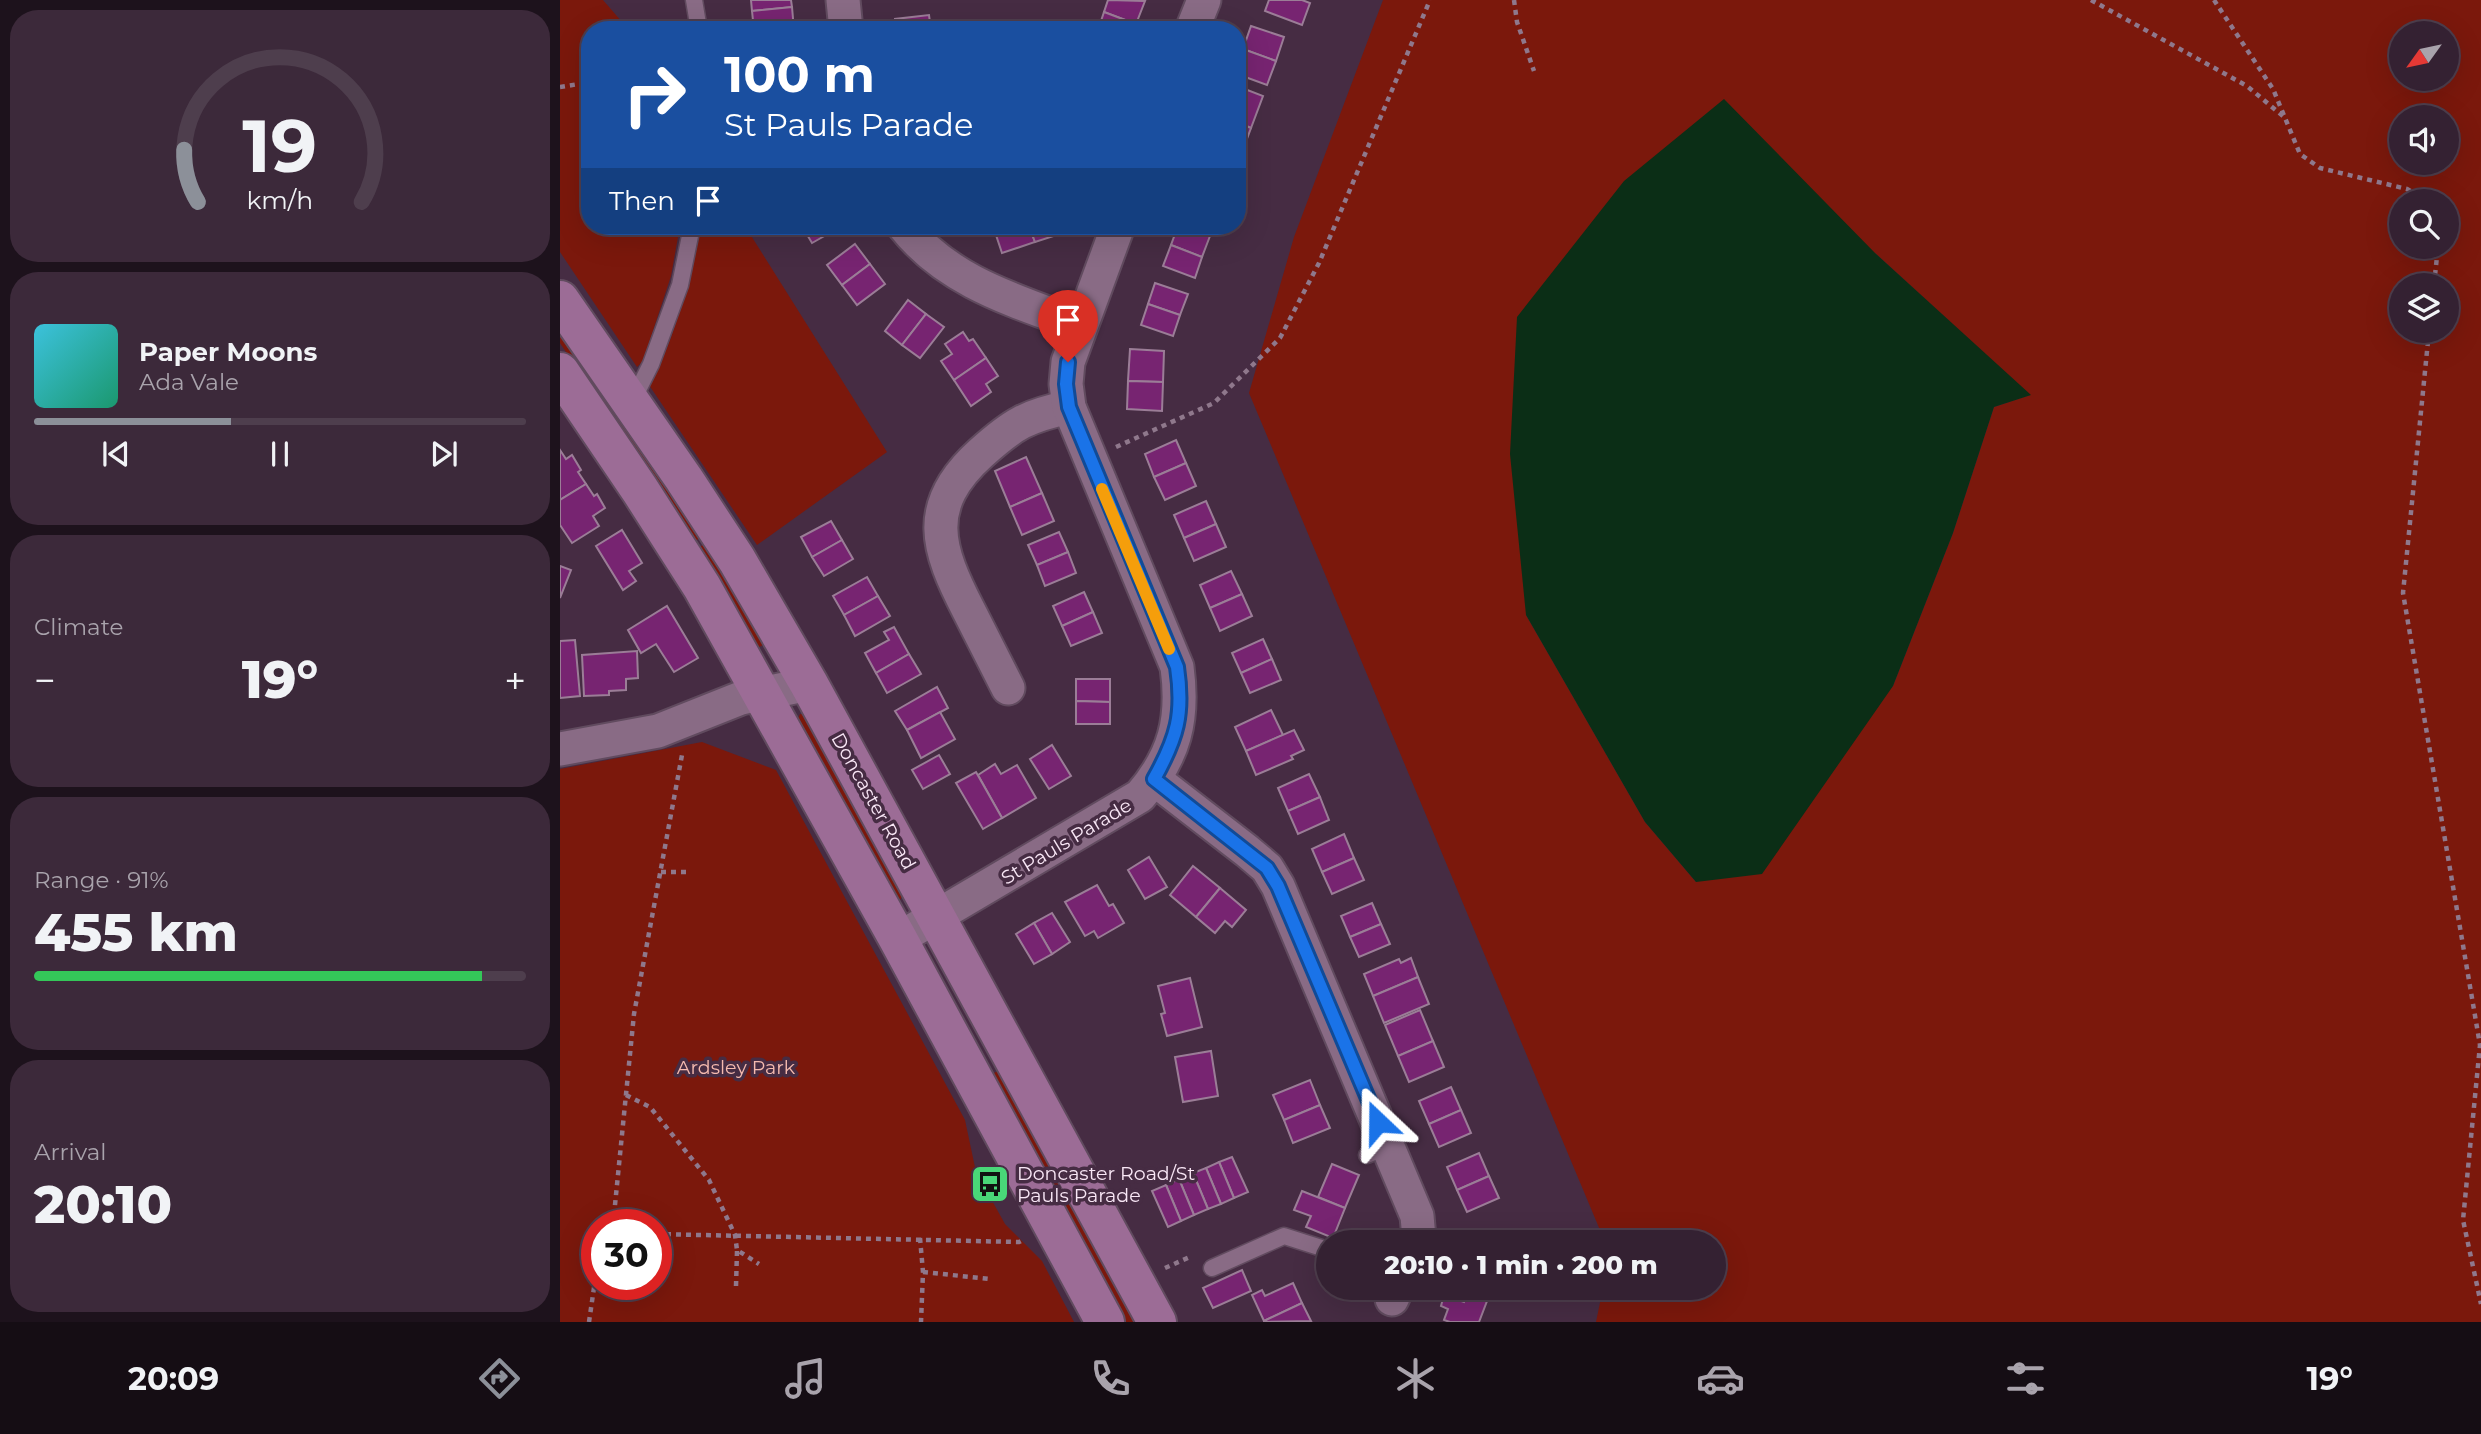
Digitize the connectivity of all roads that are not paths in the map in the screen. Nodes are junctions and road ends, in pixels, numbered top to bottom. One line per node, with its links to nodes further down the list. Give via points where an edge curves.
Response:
1 (694, 0): 4 (lane)
2 (843, 0): 5 (street)
3 (1204, 0): 6 (street)
4 (698, 21)
5 (845, 21)
6 (1196, 21)
7 (690, 235): 13 (lane, via 680,285)
8 (912, 235): 11 (street, via 954,272 990,291)
9 (1115, 235): 11 (street, St Pauls Parade)
10 (560, 300): 13 (highway, Doncaster Road)
11 (1080, 325): 14 (street, St Pauls Parade, via 1068,362)
12 (560, 372): 17 (highway, via 702,587)
13 (631, 402): 15 (highway, Doncaster Road, via 737,560)
14 (1069, 407): 16 (street, via 1018,422 996,439 950,490 940,517 949,572); 19 (street, St Pauls Parade, via 1177,667 1178,723 1169,753)
15 (809, 684): 17 (street); 20 (highway, Doncaster Road)
16 (1008, 688)
17 (761, 692): 18 (street, via 658,731); 21 (highway)
18 (560, 749)
19 (1154, 779): 20 (street, St Pauls Parade, via 1140,796 1112,814); 22 (street, via 1267,868 1278,886 1378,1150 1417,1216)
20 (938, 917): 21 (street, St Pauls Parade); 26 (highway, Doncaster Road)
21 (898, 940): 25 (highway)
22 (1418, 1230)
23 (1316, 1246): 24 (lane, via 1284,1236)
24 (1212, 1268)
25 (1105, 1322)
26 (1157, 1322)

